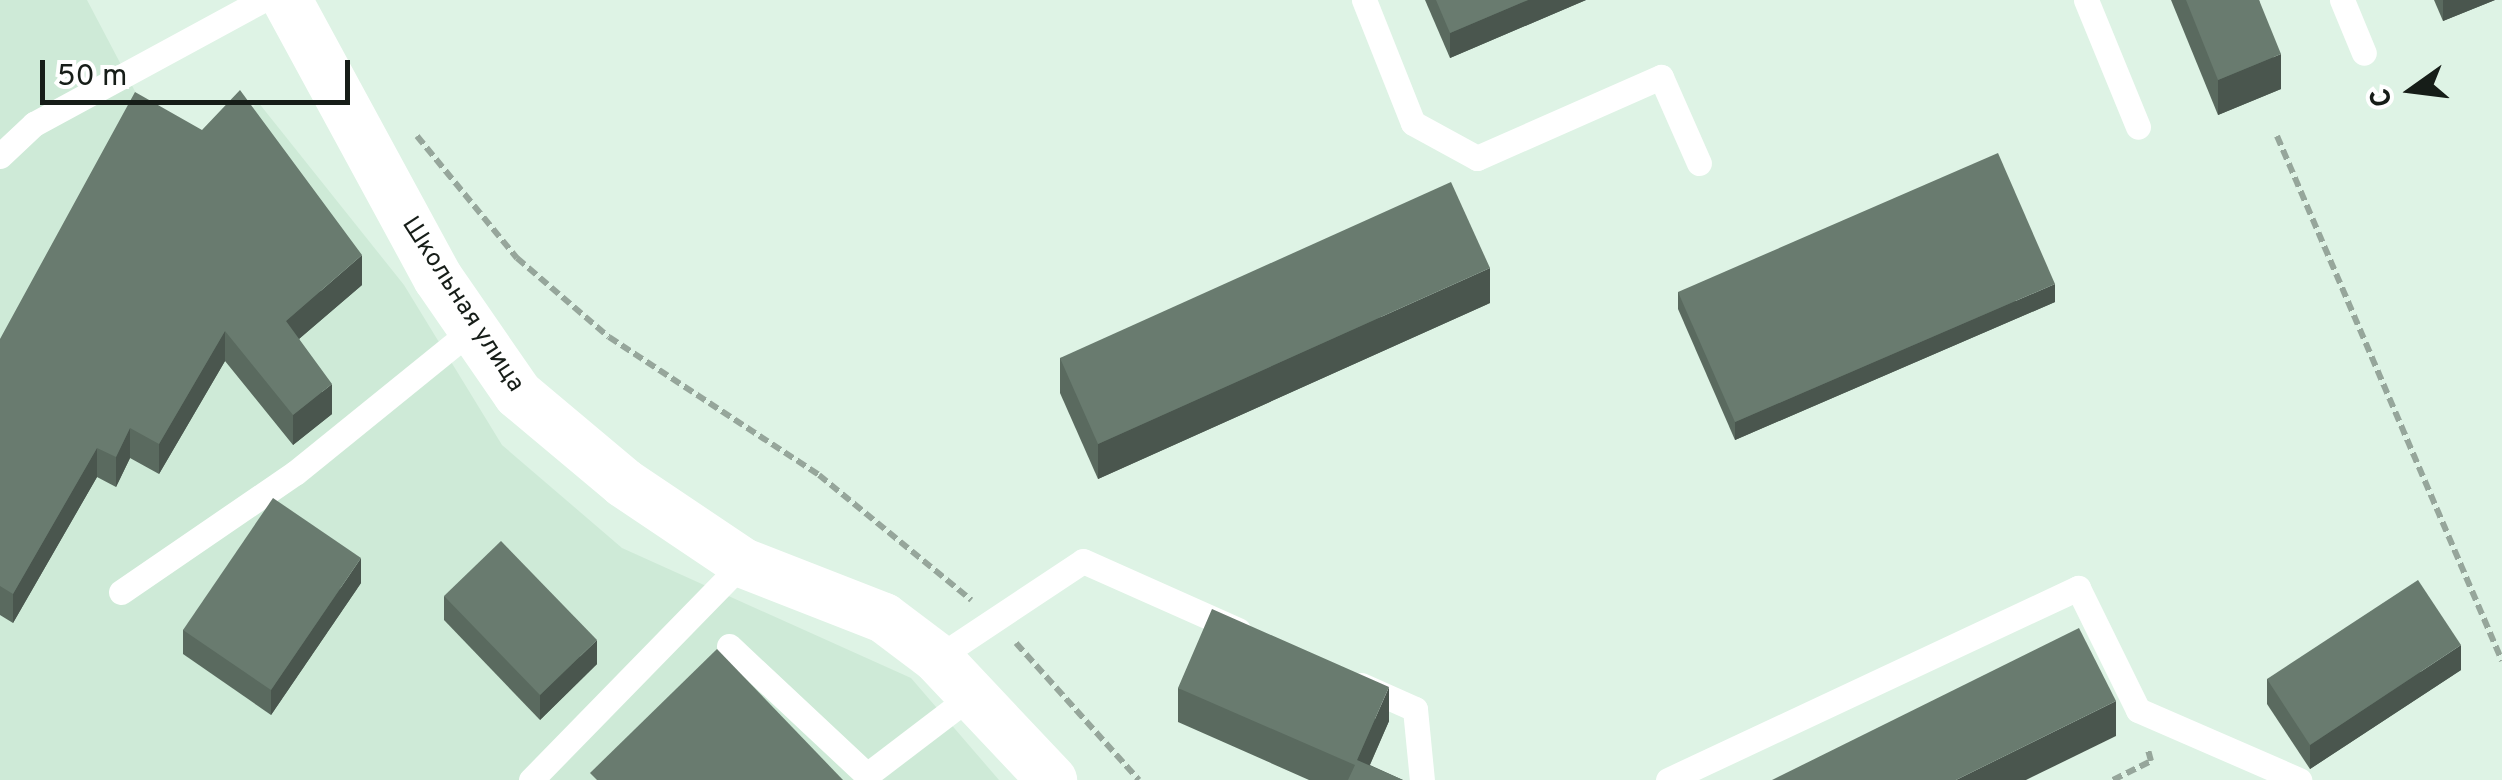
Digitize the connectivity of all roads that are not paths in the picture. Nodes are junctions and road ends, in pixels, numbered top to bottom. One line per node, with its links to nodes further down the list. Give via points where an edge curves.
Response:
1 (262, 0): 8 (lane, via 34,124)
2 (287, 0): 10 (street, Школьная улица, via 438,278)
3 (1364, 0): 9 (lane, via 1413,124 1478,158 1662,77)
4 (2086, 0): 7 (lane)
5 (2342, 0): 6 (lane)
6 (2364, 53)
7 (2138, 127)
8 (0, 156)
9 (1698, 164)
10 (474, 330): 11 (street, Школьная улица, via 518,394 624,484); 12 (lane, via 295,473)
11 (743, 563): 15 (street, Школьная улица, via 884,618); 18 (lane)
12 (122, 592)
13 (1258, 639): 15 (lane, via 1082,561)
14 (730, 646): 17 (lane, via 866,775)
15 (937, 658): 17 (street, Школьная улица)
16 (1328, 670): 20 (lane, via 1415,710)
17 (972, 695): 19 (street, Школьная улица)
18 (531, 780)
19 (1052, 780)
20 (1422, 780)
21 (1668, 780): 22 (lane, via 2078,588 2138,710)
22 (2299, 780)

